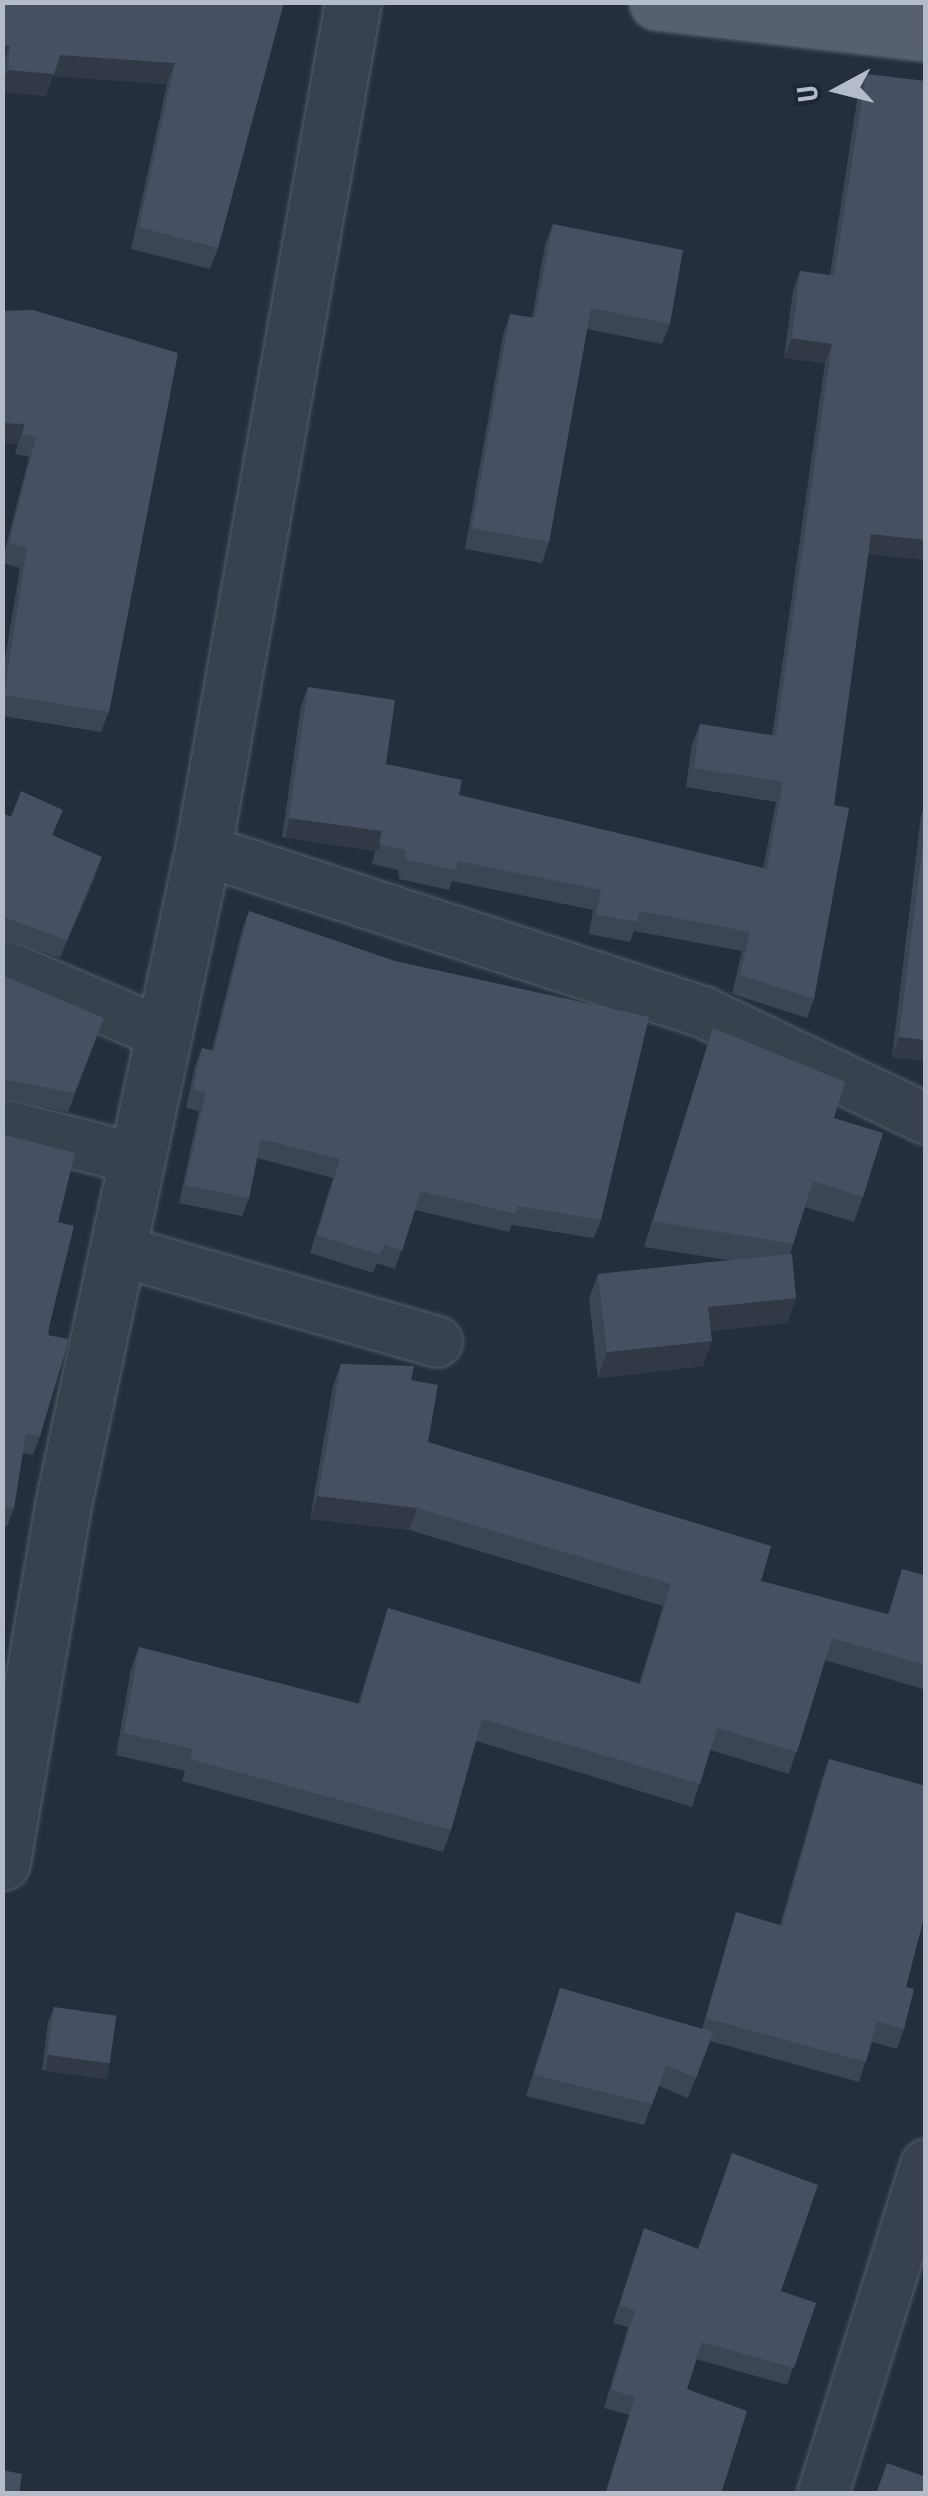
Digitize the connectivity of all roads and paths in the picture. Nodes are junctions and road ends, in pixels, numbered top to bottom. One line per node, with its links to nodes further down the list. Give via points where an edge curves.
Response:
1 (353, 2): 4 (street)
2 (657, 2): 3 (main road)
3 (926, 33)
4 (203, 850): 6 (street); 7 (street, via 702,1012)
5 (2, 965): 6 (street)
6 (166, 1035): 9 (street)
7 (926, 1120)
8 (2, 1125): 9 (street)
9 (136, 1159): 10 (street)
10 (117, 1250): 11 (street); 12 (street)
11 (437, 1342)
12 (16, 1689): 13 (street)
13 (2, 1862)
14 (922, 2192): 15 (street)
15 (823, 2494)

